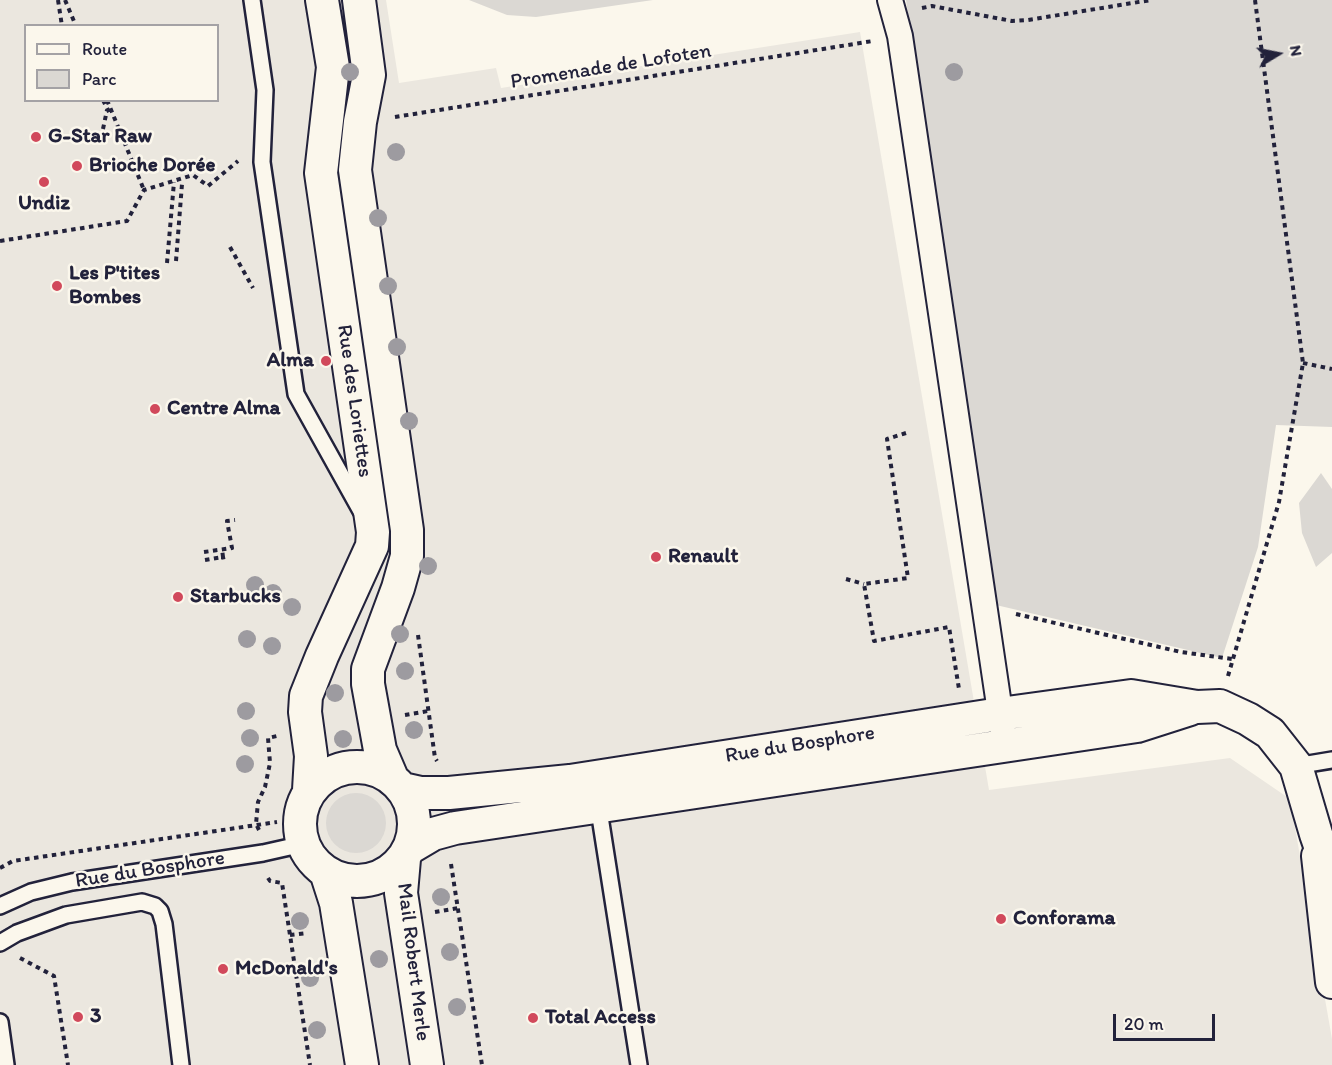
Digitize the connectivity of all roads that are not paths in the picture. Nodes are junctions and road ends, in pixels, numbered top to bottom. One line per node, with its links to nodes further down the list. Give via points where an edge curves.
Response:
1 (252, 0): 5 (lane, via 265,90 262,162 296,394)
2 (322, 0): 5 (street, Rue des Loriettes, via 333,67 321,173)
3 (359, 0): 12 (street, Rue des Loriettes, via 369,75 355,171 407,530 403,570 368,669 368,684 380,750)
4 (895, 17): 7 (street)
5 (373, 532): 14 (street, Rue des Loriettes, via 372,546 306,696 311,756)
6 (1208, 707): 7 (street, Rue du Bosphore, via 1131,696); 8 (street, Rue du Bosphore, via 1137,726); 10 (street, Rue du Bosphore, via 1248,719 1270,733)
7 (1000, 714): 8 (street); 11 (street, Rue du Bosphore)
8 (1005, 746): 13 (street, Rue du Bosphore)
9 (1332, 760): 10 (lane)
10 (1296, 766): 15 (street, Rue du Bosphore)
11 (593, 777): 12 (street, Rue du Bosphore, via 450,793 421,793); 13 (lane)
12 (398, 784): 14 (street, via 371,769 334,770 321,777); 16 (street, via 415,816)
13 (598, 807): 16 (street, Rue du Bosphore, via 454,828 433,834); 28 (lane)
14 (304, 818): 17 (street, via 312,863); 19 (lane, Rue du Bosphore, via 262,853 72,882 31,892)
15 (1316, 834): 18 (street, Rue du Bosphore); 20 (lane); 22 (street, Rue du Bosphore)
16 (407, 853): 17 (street, via 384,874 366,879); 27 (street, Mail Robert Merle, via 401,893)
17 (327, 874): 26 (street, via 336,903)
18 (1332, 880)
19 (0, 906)
20 (1332, 914)
21 (0, 943): 25 (lane, via 66,915 142,902 155,906 164,924)
22 (1332, 982)
23 (0, 1022): 24 (lane)
24 (6, 1065)
25 (181, 1065)
26 (362, 1065)
27 (427, 1065)
28 (639, 1065)

